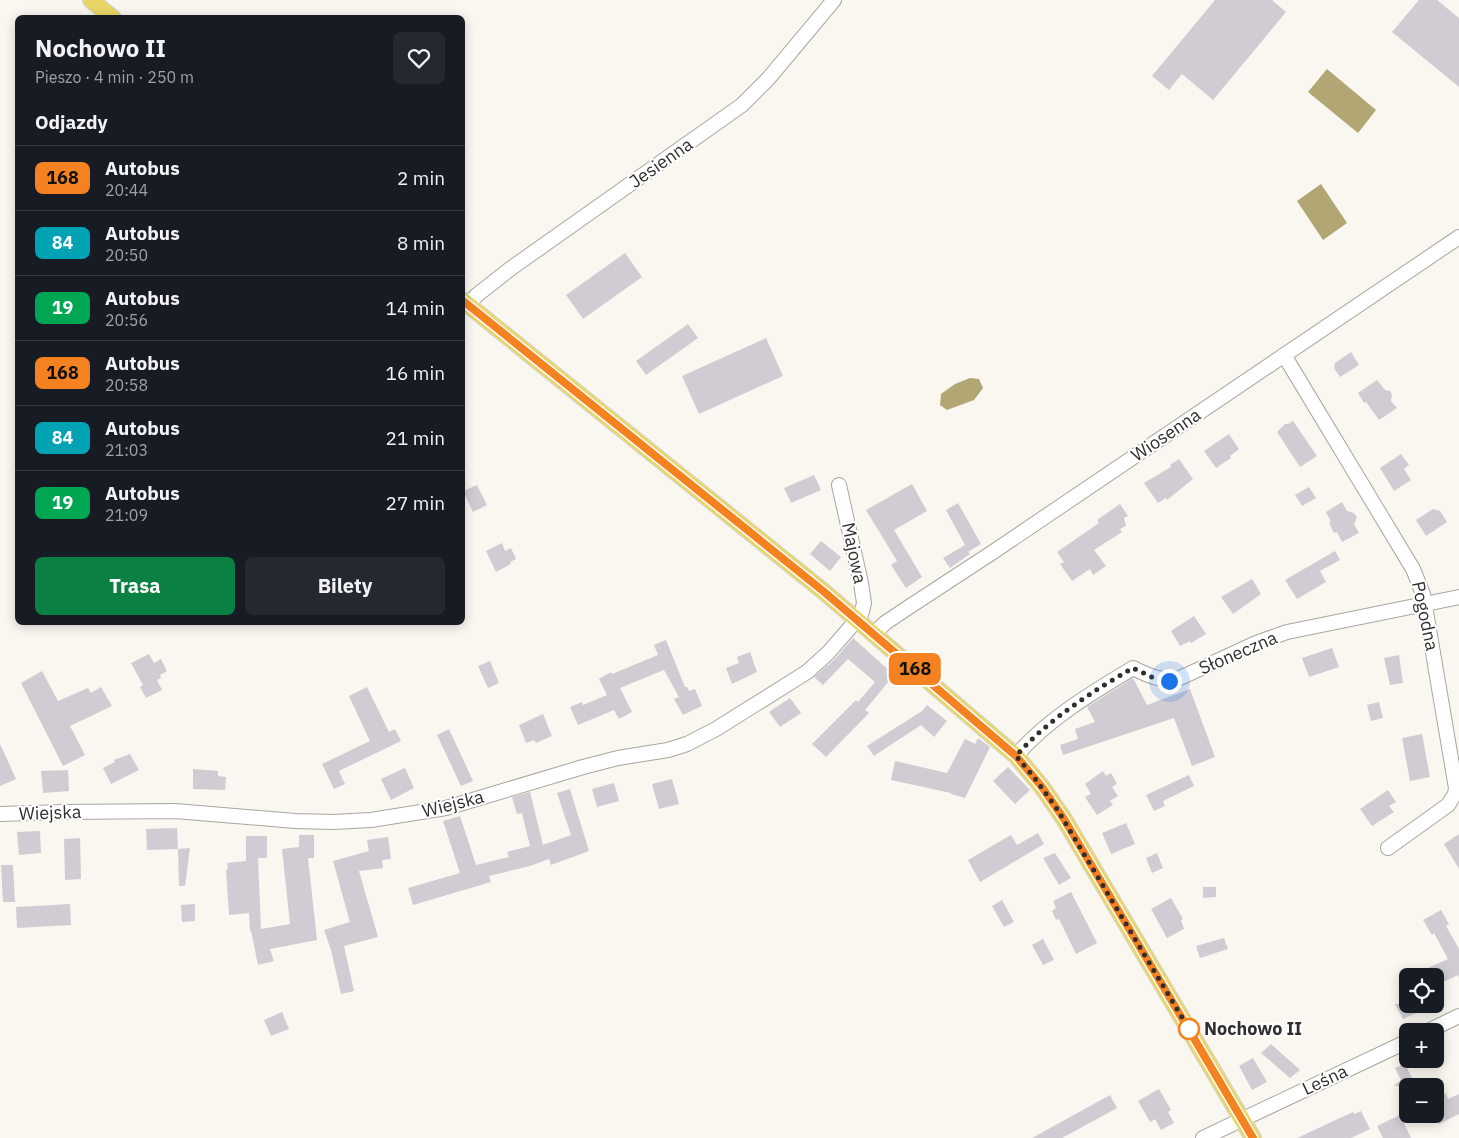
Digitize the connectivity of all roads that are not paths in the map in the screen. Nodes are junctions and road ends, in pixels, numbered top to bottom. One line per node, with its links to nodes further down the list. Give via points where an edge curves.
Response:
1 (91, 0): 3 (main road)
2 (834, 0): 5 (street, Jesienna, via 742,105)
3 (109, 15)
4 (1459, 237): 6 (street, Wiosenna)
5 (465, 302): 10 (main road)
6 (1284, 355): 9 (street, Pogodna, via 1413,569); 11 (street, Wiosenna, via 885,623)
7 (839, 485): 10 (street, Majowa, via 862,588 864,608)
8 (1459, 597): 9 (street, Słoneczna)
9 (1424, 604): 12 (street, Słoneczna, via 1287,632 1169,681 1156,679 1133,668 1054,719); 14 (street, Pogodna, via 1456,781 1455,794 1442,810)
10 (857, 620): 11 (main road); 13 (street, Wiejska, via 807,672 699,739 668,750 570,770 446,808 390,818 333,822 282,821 175,811)
11 (874, 634): 12 (main road)
12 (1016, 756): 18 (main road, via 1061,814)
13 (0, 814)
14 (1388, 848)
15 (1459, 1016): 16 (street)
16 (1444, 1023)
17 (1399, 1045): 18 (street, Leśna)
18 (1242, 1119): 19 (street, Leśna); 20 (main road)
19 (1202, 1138)
20 (1253, 1138)

